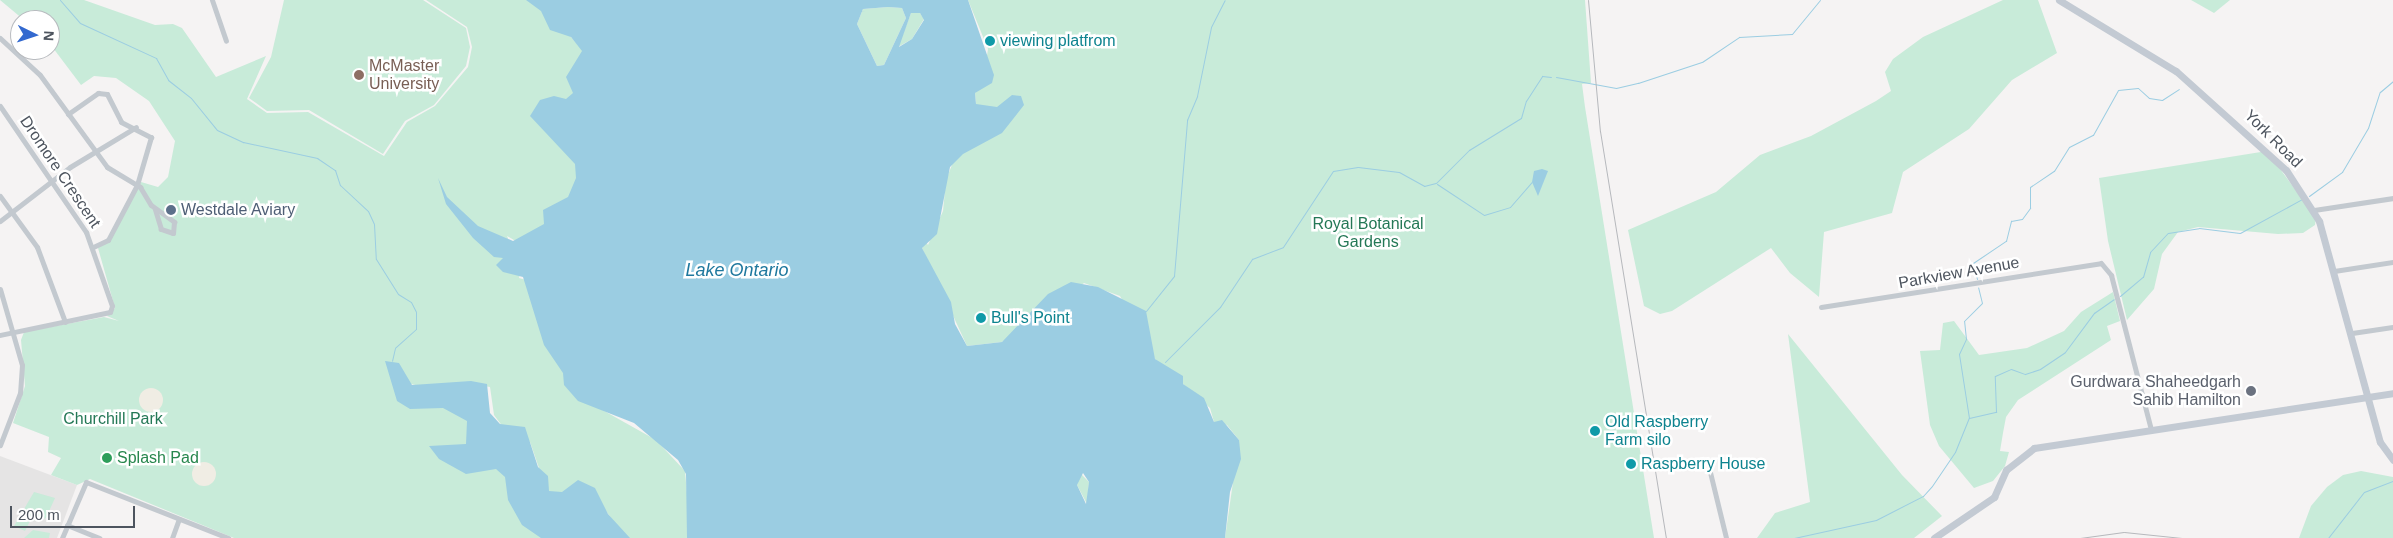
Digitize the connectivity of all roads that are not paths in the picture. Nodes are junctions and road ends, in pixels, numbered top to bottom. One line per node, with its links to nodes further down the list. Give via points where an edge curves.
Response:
1 (212, 0): 4 (street)
2 (2058, 0): 14 (main road, York Road, via 2144,48 2221,108 2283,165)
3 (0, 38): 6 (street, via 40,75)
4 (226, 41)
5 (0, 106): 9 (street, Dromore Crescent)
6 (68, 114): 7 (street, via 98,93 107,94 122,122); 8 (street)
7 (136, 127): 8 (street); 10 (street, via 151,137)
8 (96, 154): 9 (street); 10 (street, via 113,174)
9 (52, 181): 15 (street); 17 (street, Dromore Crescent)
10 (137, 185): 13 (street); 17 (street, via 108,240)
11 (0, 196): 15 (street)
12 (2393, 198): 14 (street)
13 (155, 209): 13 (street, via 161,229 173,233 174,222)
14 (2314, 210): 19 (main road, York Road)
15 (11, 212): 16 (street); 22 (street, via 37,247)
16 (0, 221)
17 (93, 246): 22 (street, Dromore Crescent, via 110,312)
18 (2393, 262): 19 (street)
19 (2334, 271): 25 (main road, York Road)
20 (0, 289): 24 (street)
21 (1821, 307): 29 (street, Parkview Avenue, via 2100,263 2111,275)
22 (64, 322): 24 (street)
23 (2393, 327): 25 (street)
24 (15, 332): 26 (street); 30 (street, via 22,381)
25 (2352, 334): 28 (main road, York Road)
26 (0, 335)
27 (2393, 393): 28 (main road)
28 (2370, 396): 29 (main road); 31 (main road, York Road, via 2380,442)
29 (2151, 430): 40 (main road, via 2034,448 2006,470 1994,497)
30 (0, 445)
31 (2393, 460)
32 (1708, 468): 39 (street)
33 (179, 519): 34 (street, via 86,482); 37 (street); 38 (street)
34 (67, 525): 35 (street); 36 (street)
35 (62, 538)
36 (99, 538)
37 (172, 538)
38 (228, 538)
39 (1726, 538)
40 (1934, 538)

